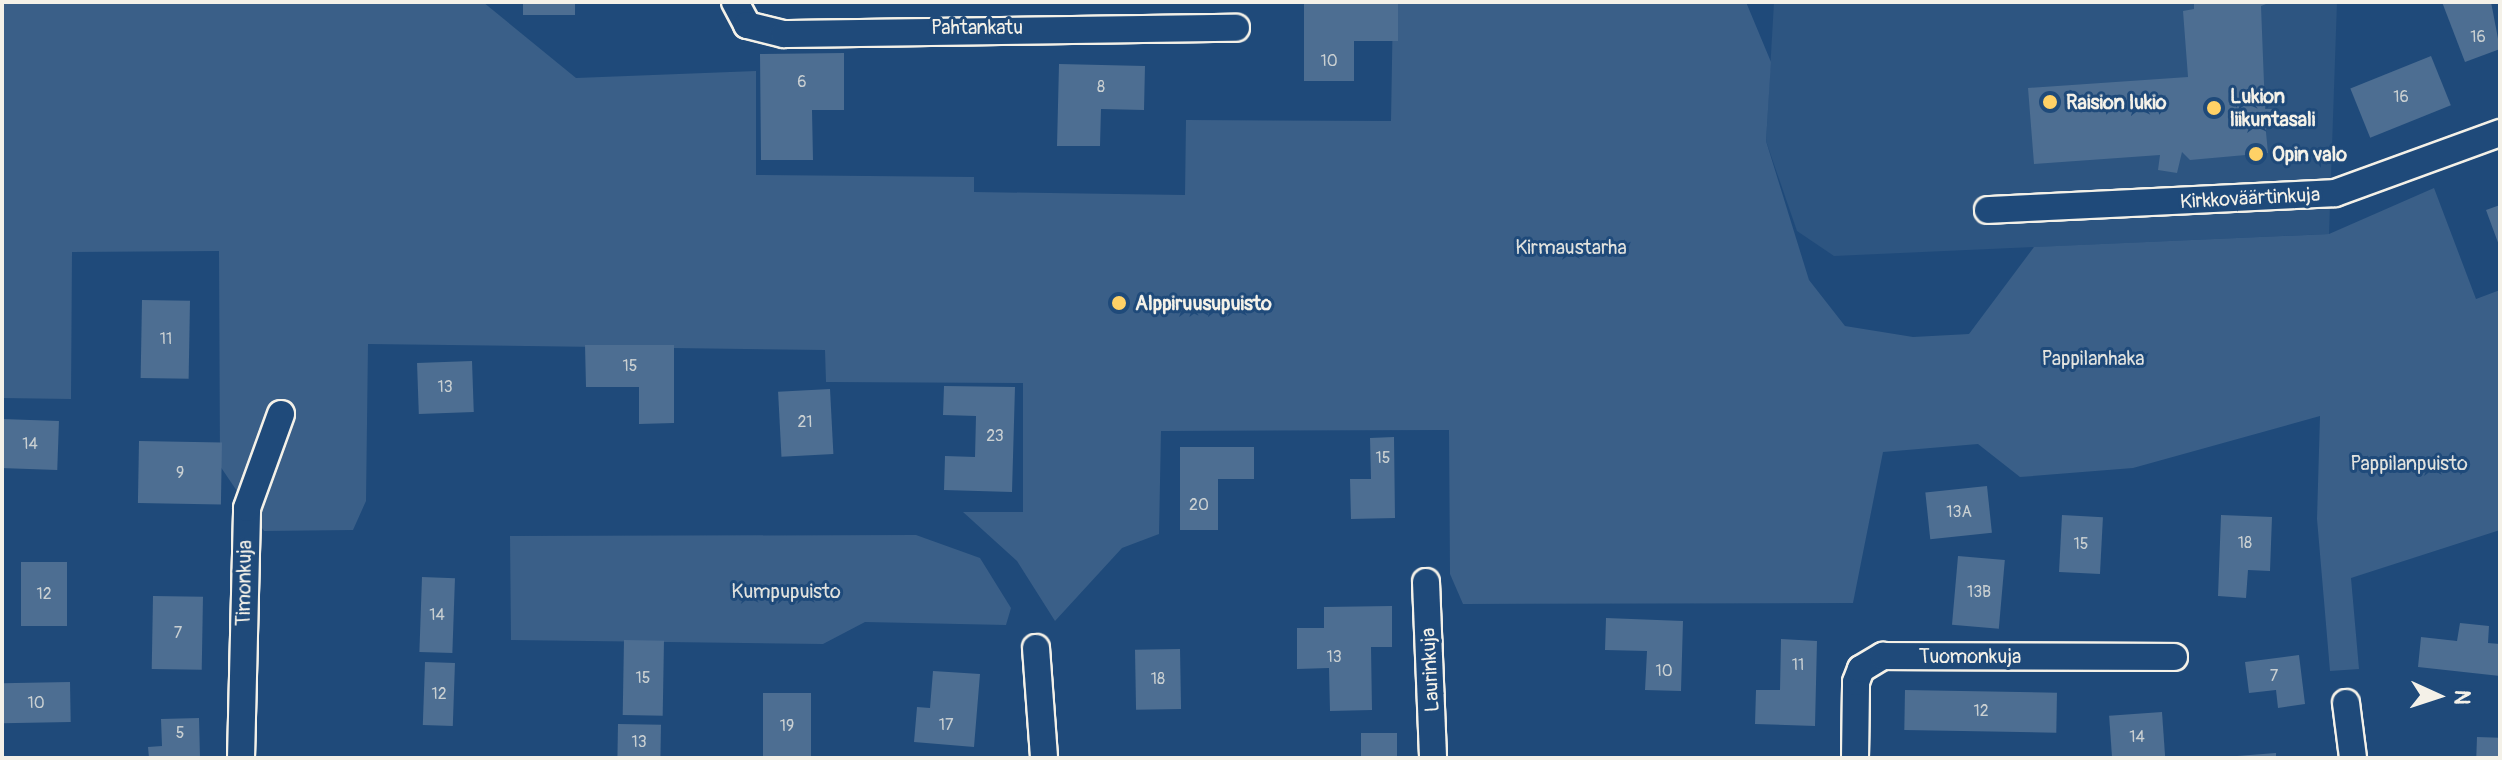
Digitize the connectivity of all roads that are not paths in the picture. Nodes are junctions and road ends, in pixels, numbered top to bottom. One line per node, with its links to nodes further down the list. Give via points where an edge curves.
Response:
1 (735, 2): 2 (street, Pahtankatu, via 747,25 784,34)
2 (1236, 28)
3 (2500, 133): 4 (street, Kirkkoväärtinkuja, via 2335,193)
4 (1988, 210)
5 (281, 414): 10 (street, Timonkuja, via 247,508)
6 (1426, 582): 12 (street, Laurinkuja)
7 (1036, 648): 11 (street)
8 (2174, 657): 13 (street, Tuomonkuja, via 1883,656 1861,669 1856,682)
9 (2346, 703): 14 (street)
10 (241, 758)
11 (1044, 758)
12 (1433, 758)
13 (1855, 758)
14 (2353, 758)

